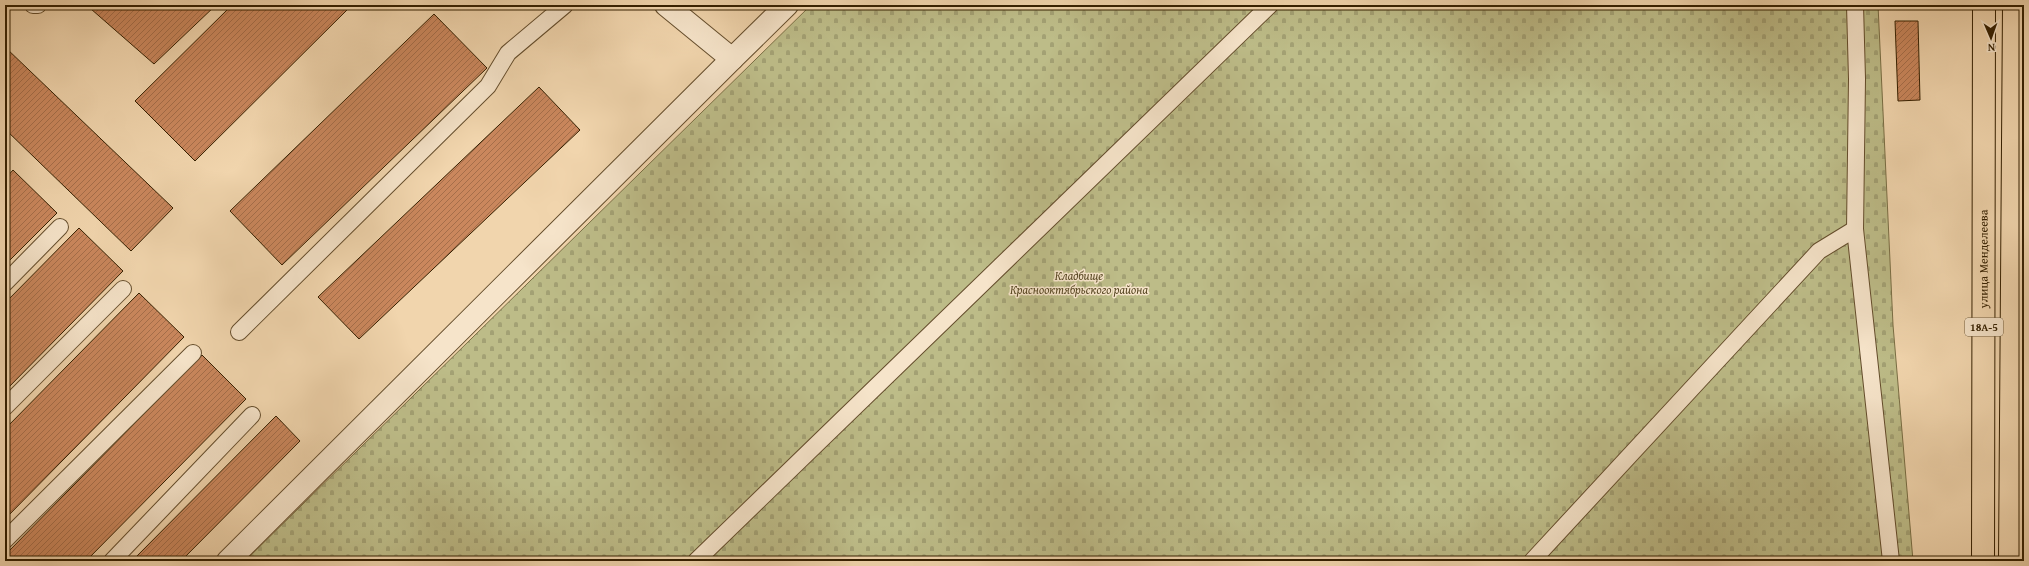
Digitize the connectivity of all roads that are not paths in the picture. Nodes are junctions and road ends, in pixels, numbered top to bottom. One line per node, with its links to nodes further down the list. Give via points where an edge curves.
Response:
1 (33, 5): 2 (lane)
2 (38, 5)
3 (565, 5): 15 (lane, via 508,53 488,86)
4 (666, 5): 10 (street)
5 (787, 5): 10 (street)
6 (1270, 5): 22 (lane)
7 (1855, 5): 12 (lane)
8 (1984, 5): 25 (highway, улица Менделеева / 18А-5)
9 (2014, 5): 26 (highway, 18А-5)
10 (732, 58): 21 (street)
11 (60, 227): 13 (lane)
12 (1855, 229): 23 (lane, via 1819,251); 24 (lane)
13 (5, 283)
14 (123, 289): 17 (lane)
15 (239, 332)
16 (194, 353): 19 (lane)
17 (5, 407)
18 (252, 416): 20 (lane)
19 (5, 540)
20 (112, 561)
21 (228, 561)
22 (696, 561)
23 (1532, 561)
24 (1891, 561)
25 (1983, 561)
26 (2010, 561)

